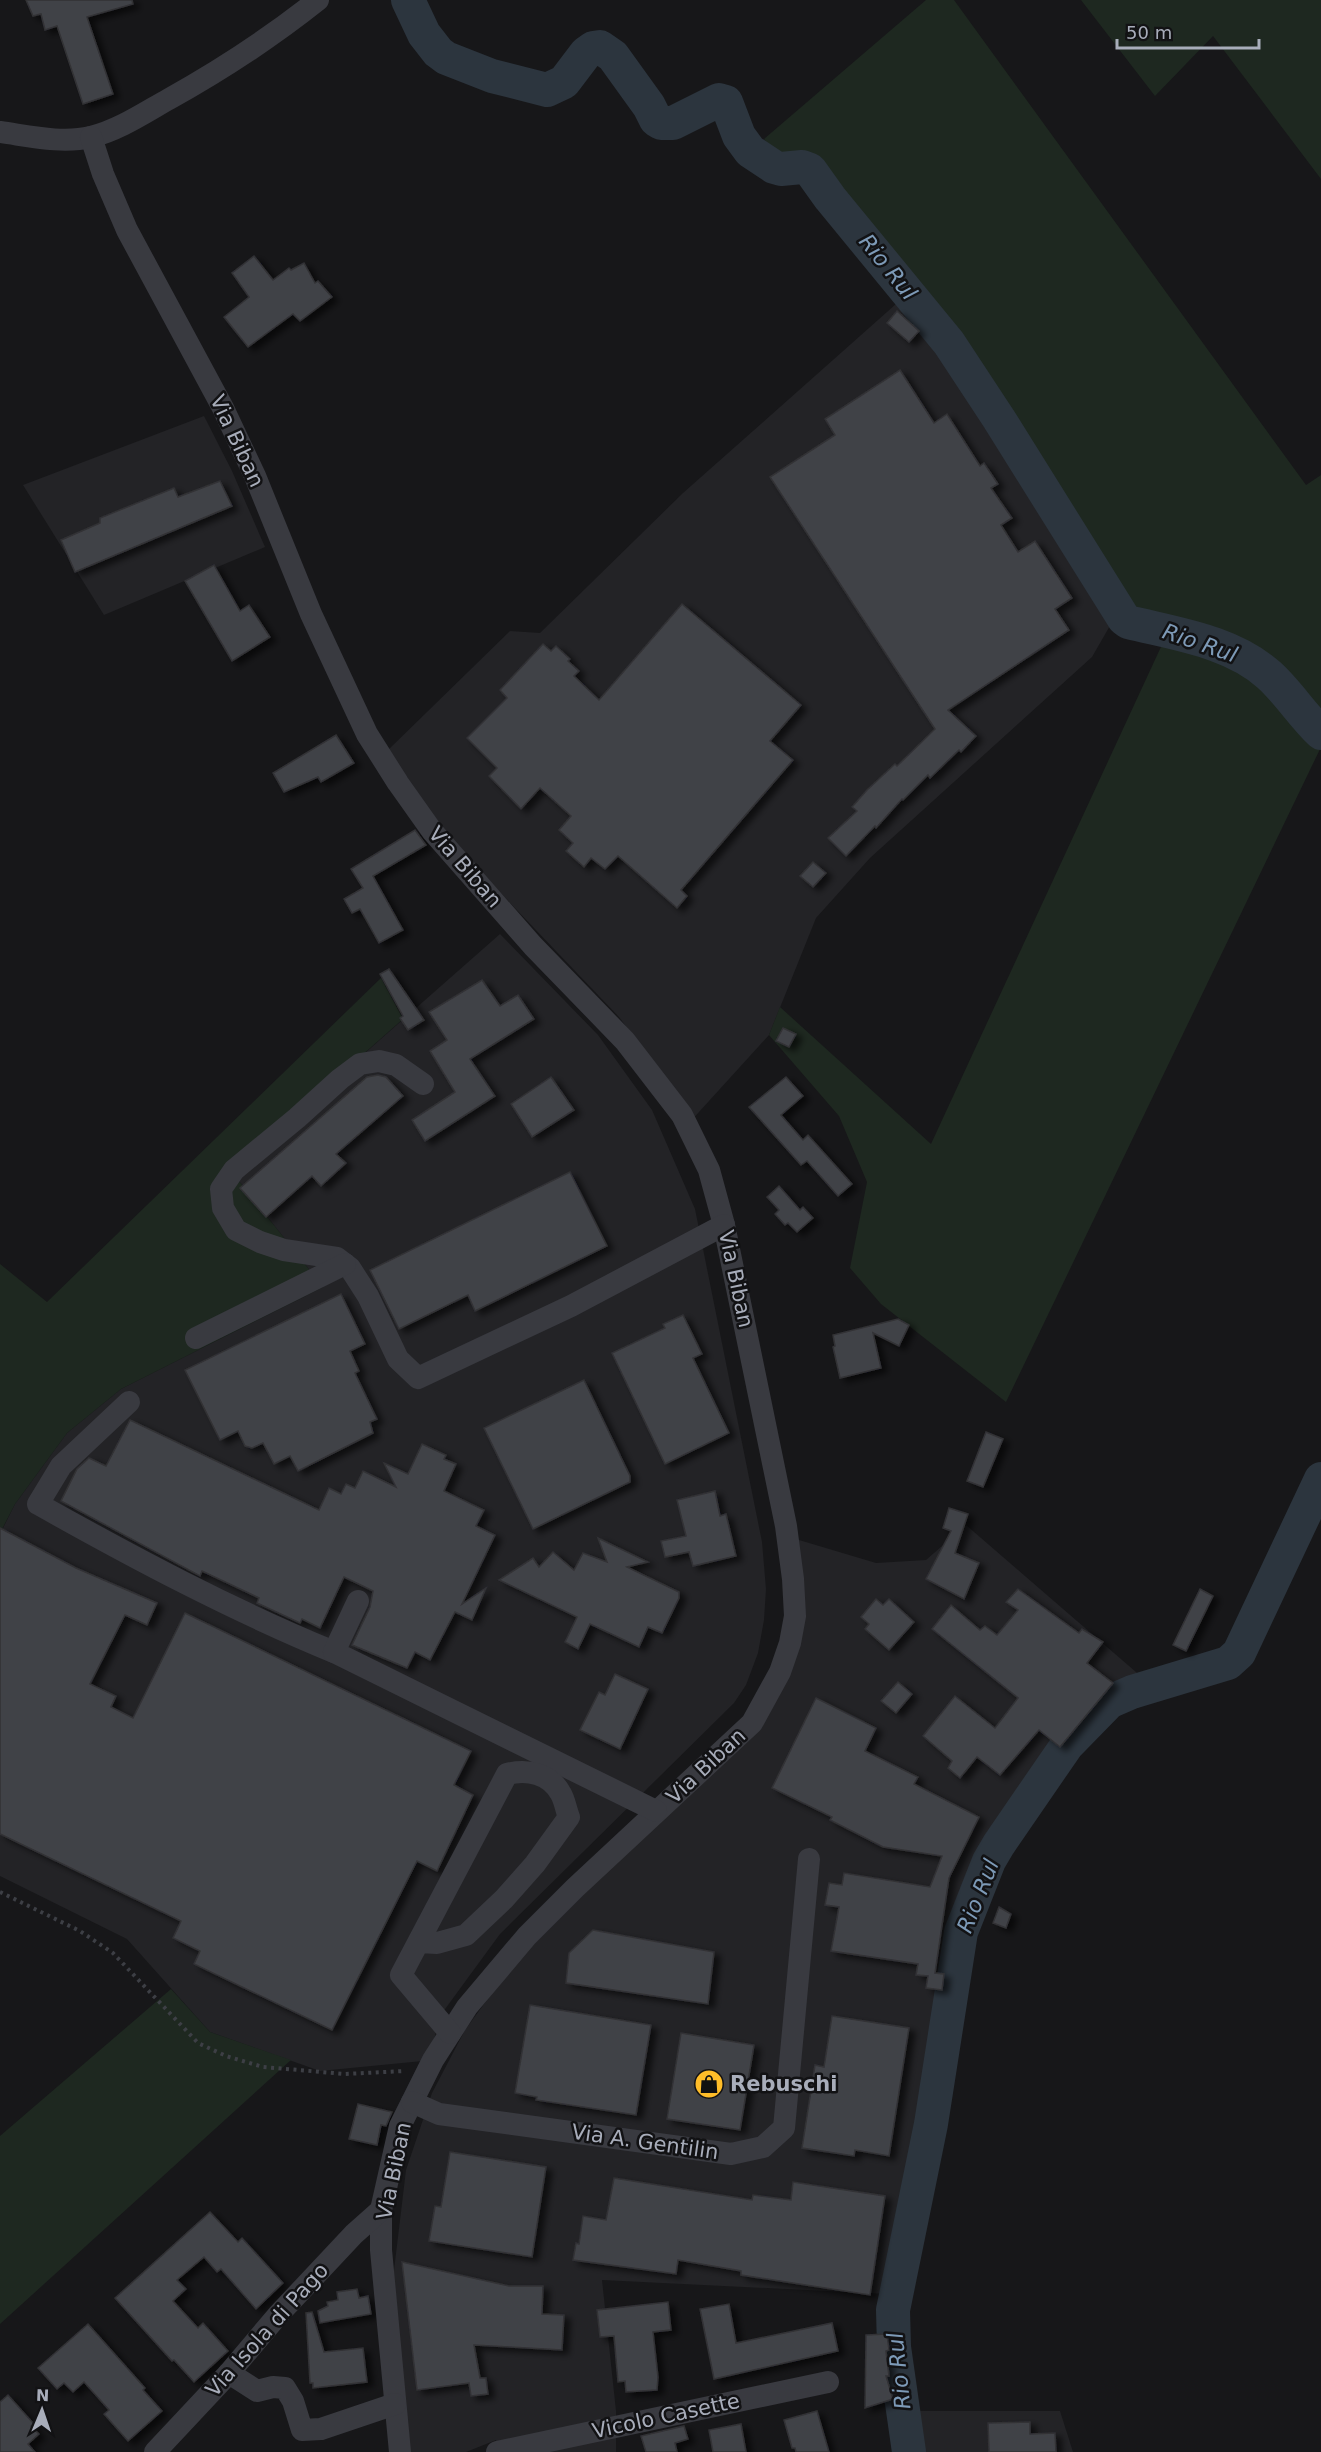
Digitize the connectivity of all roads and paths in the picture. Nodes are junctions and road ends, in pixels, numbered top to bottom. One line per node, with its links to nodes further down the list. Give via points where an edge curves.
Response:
1 (318, 0): 3 (street, via 224,68 125,124)
2 (0, 132): 3 (street, via 66,140)
3 (91, 137): 5 (street, Via Biban, via 127,230 223,408 255,476 311,615 367,734 432,831 533,946 625,1041 682,1116 710,1170)
4 (423, 1084): 6 (street, via 396,1065 379,1061 360,1064 234,1170 221,1189 223,1208 236,1230 284,1250 337,1258)
5 (724, 1225): 6 (street, via 571,1306 418,1378 398,1359 368,1296); 11 (street, Via Biban, via 786,1526 795,1616 780,1672 752,1723)
6 (345, 1264): 7 (street)
7 (196, 1338)
8 (129, 1402): 10 (street, via 61,1466 38,1504 113,1546)
9 (358, 1601): 10 (street)
10 (334, 1652): 11 (street)
11 (657, 1811): 15 (street, Via Biban, via 527,1936)
12 (809, 1859): 17 (street, Via A. Gentilin, via 784,2128 764,2147 731,2154 439,2114)
13 (0, 1892): 16 (path, via 80,1931 113,1953 198,2043 226,2056 263,2067 345,2074)
14 (419, 1942): 14 (street, via 507,1774 533,1771 546,1779 561,1792 569,1817 535,1864 466,1935 437,1943); 15 (street, via 401,1975)
15 (450, 2033): 16 (street, Via Biban)
16 (428, 2070): 17 (street, Via Biban)
17 (411, 2102): 18 (street, Via Biban, via 400,2126)
18 (381, 2210): 19 (street, Via Isola di Pago, via 278,2315); 21 (street, Via Biban)
19 (229, 2373): 21 (street, via 257,2391 285,2388 302,2430 321,2429); 22 (street, Via Isola di Pago)
20 (828, 2382): 24 (street, Vicolo Casette)
21 (395, 2404): 23 (street, Via Biban)
22 (155, 2452)
23 (400, 2452)
24 (501, 2452)

